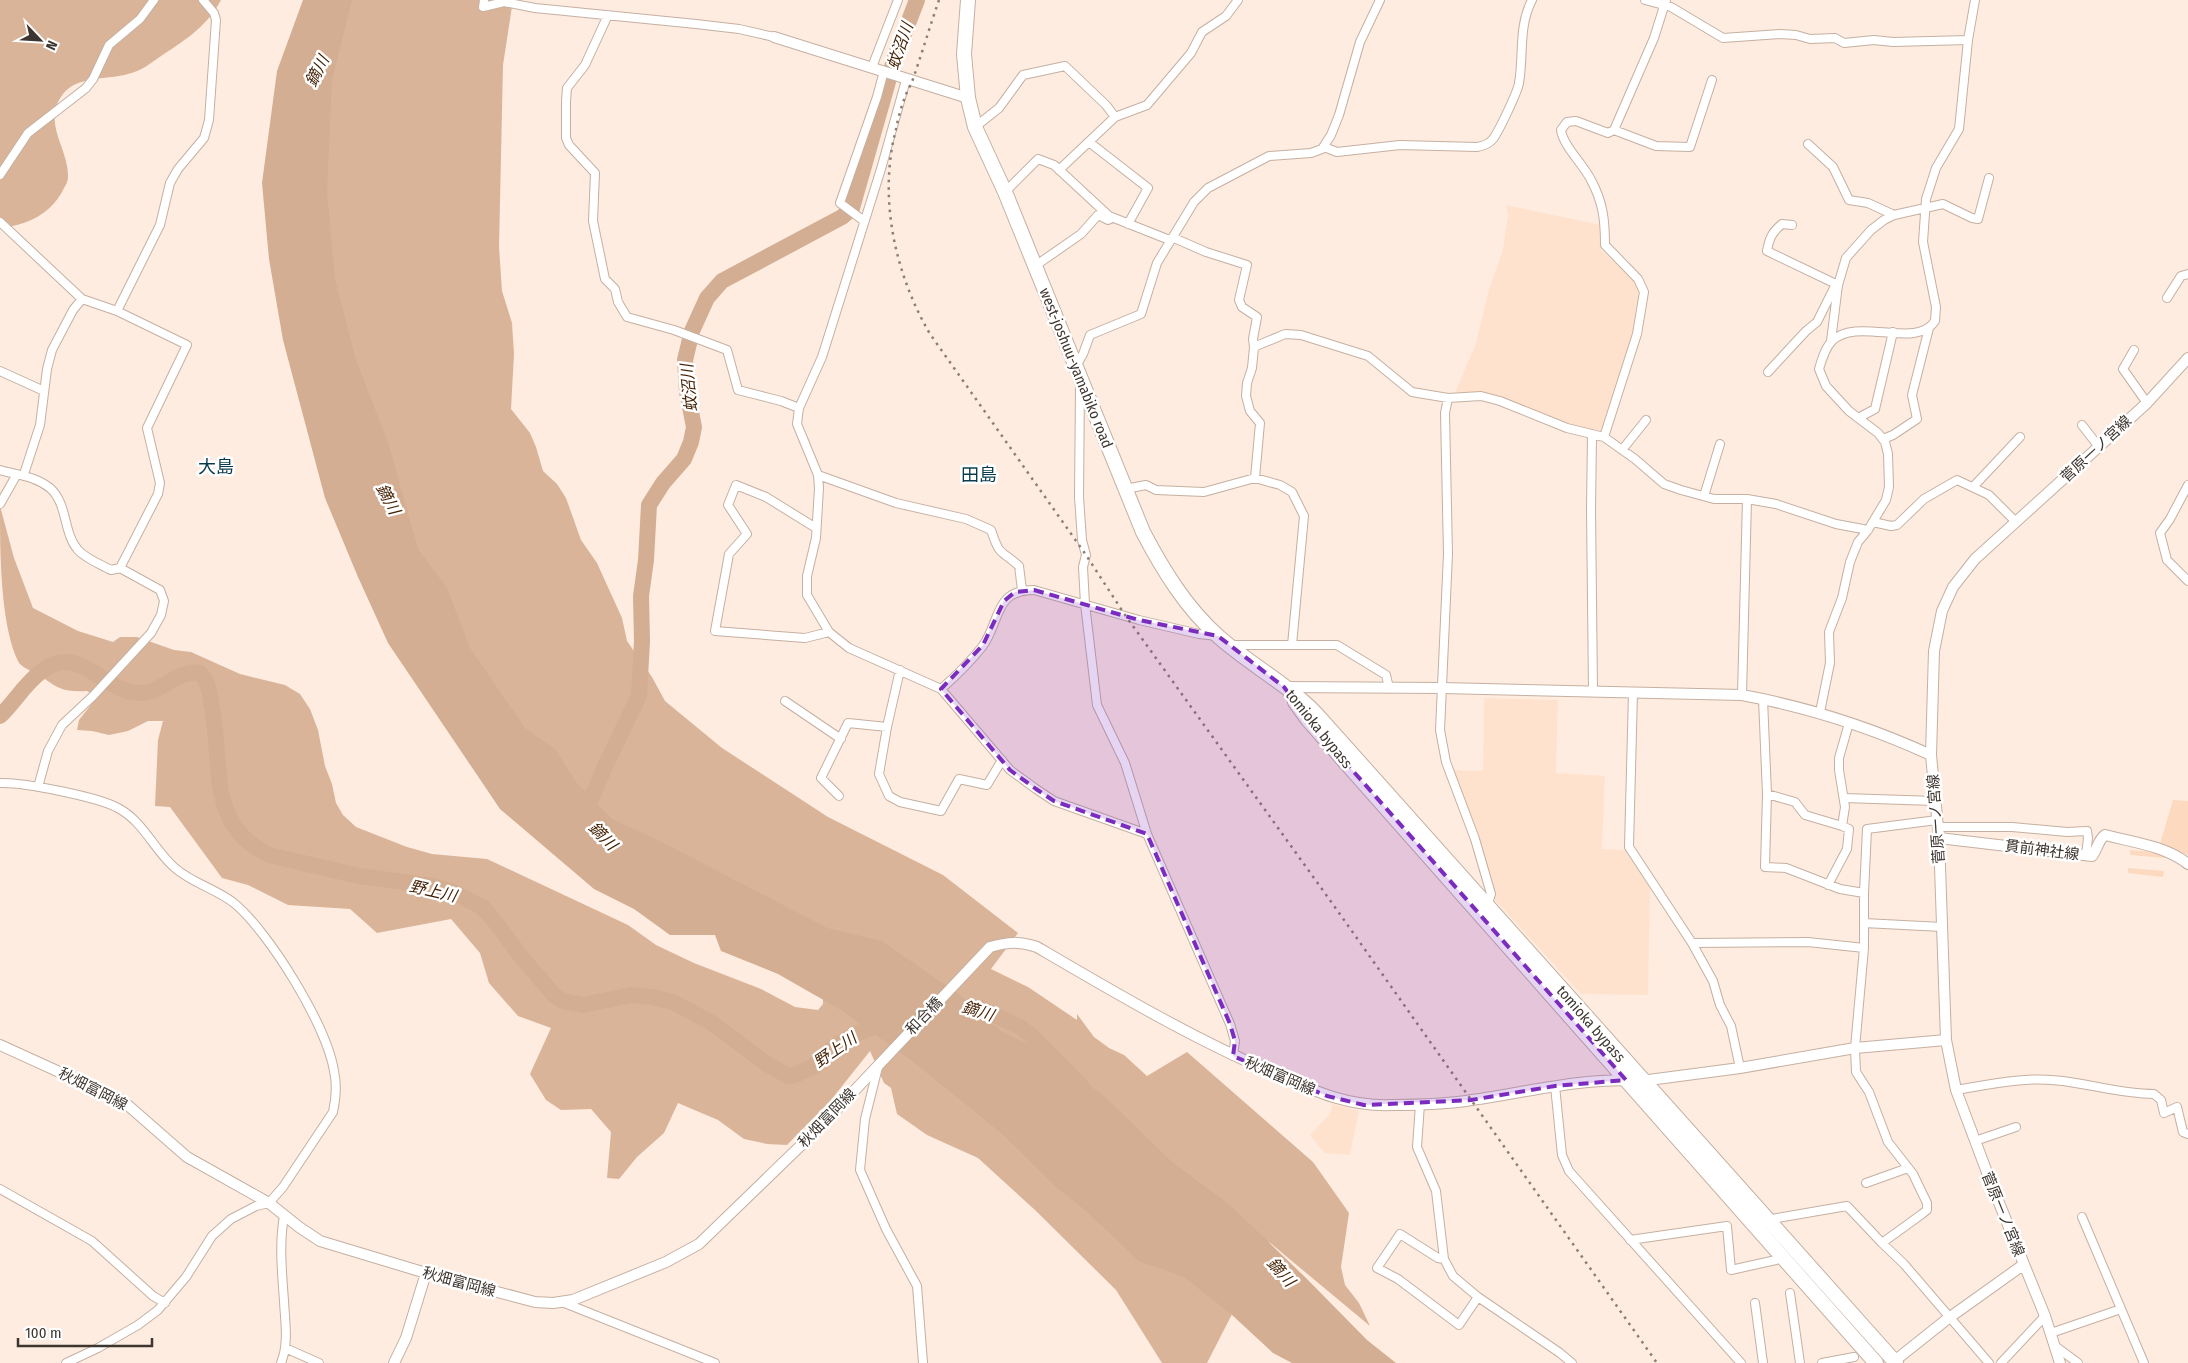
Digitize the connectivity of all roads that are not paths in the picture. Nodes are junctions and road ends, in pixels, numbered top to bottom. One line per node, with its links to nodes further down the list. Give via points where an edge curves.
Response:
1 (154, 0): 27 (street, via 140,19 109,45 86,88 28,133)
2 (203, 0): 44 (street, via 216,20 209,120 198,148 170,183 160,225)
3 (484, 0): 12 (street, via 483,7 504,2)
4 (898, 0): 15 (street)
5 (968, 0): 19 (highway, west-joshuu-yamabiko road, via 964,54)
6 (1238, 0): 20 (street, via 1226,16 1202,32 1191,53 1146,104)
7 (1380, 0): 25 (street, via 1360,42 1339,115)
8 (1532, 0): 25 (street, via 1522,28 1519,85 1493,138 1486,145 1400,145 1337,152)
9 (1645, 0): 11 (street)
10 (1975, 0): 14 (street)
11 (1665, 2): 14 (street, via 1723,38 1796,34 1810,39 1835,38 1844,43); 22 (street, via 1654,38)
12 (608, 15): 13 (street, via 730,28); 58 (street, via 585,65 567,88 565,128 569,145 595,173 593,221 605,279 615,289 627,317 727,350 738,390)
13 (774, 37): 15 (main road)
14 (1968, 40): 30 (street, via 1959,129 1936,168)
15 (872, 67): 16 (main road)
16 (884, 71): 17 (main road); 33 (street, via 840,203)
17 (906, 80): 19 (main road); 33 (street, via 881,169)
18 (1712, 80): 22 (street, via 1690,147 1656,146)
19 (968, 98): 21 (highway, west-joshuu-yamabiko road)
20 (1115, 117): 21 (street, via 1065,66 1023,75 998,108); 23 (street)
21 (975, 127): 29 (highway, west-joshuu-yamabiko road)
22 (1614, 130): 63 (street, via 1608,133 1572,121 1564,124 1561,132 1599,198 1605,217 1605,245 1638,279 1644,292 1637,334)
23 (1089, 142): 26 (street); 35 (street, via 1148,188)
24 (1808, 144): 31 (street, via 1833,167 1850,200 1868,203)
25 (1324, 147): 37 (street, via 1311,153 1269,156 1208,188 1194,202)
26 (1059, 170): 29 (street, via 1038,159); 32 (street)
27 (0, 175)
28 (1989, 178): 30 (street, via 1978,218 1943,204)
29 (1005, 192): 38 (highway, west-joshuu-yamabiko road)
30 (1926, 207): 31 (street); 46 (street, via 1923,242 1936,307 1935,321)
31 (1894, 215): 40 (street, via 1871,230 1846,258)
32 (1112, 217): 35 (street); 38 (street, via 1108,220 1098,215 1081,234)
33 (861, 219): 58 (street, via 822,357)
34 (0, 222): 42 (street)
35 (1128, 224): 37 (street, via 1167,239)
36 (1792, 225): 40 (street, via 1782,224 1774,230 1767,252)
37 (1174, 238): 49 (street, via 1247,265 1239,300 1242,307 1257,317); 54 (street, via 1157,263 1141,314 1090,335)
38 (1035, 266): 54 (highway, west-joshuu-yamabiko road)
39 (2188, 274): 41 (street, via 2181,276)
40 (1837, 284): 43 (street); 45 (street)
41 (2167, 298)
42 (82, 299): 44 (street); 55 (street, via 52,350)
43 (1834, 309): 45 (street); 48 (street)
44 (117, 311): 83 (street, via 187,345 147,428 160,483 158,494)
45 (1817, 322): 53 (street)
46 (1929, 328): 47 (street, via 1911,333); 65 (street, via 1912,395 1917,419)
47 (1893, 332): 48 (street, via 1848,332); 59 (street, via 1875,409)
48 (1831, 342): 59 (street, via 1819,368 1821,378)
49 (1254, 347): 56 (street, via 1285,334 1302,335 1368,356 1412,392); 72 (street, via 1246,396 1250,411 1260,423)
50 (2134, 350): 57 (street, via 2123,368)
51 (2188, 358): 57 (main road, 菅原一ノ宮線)
52 (0, 371): 55 (street)
53 (1768, 372)
54 (1078, 374): 75 (highway, west-joshuu-yamabiko road); 86 (street, via 1079,497 1086,555 1083,567)
55 (44, 391): 70 (street, via 40,425)
56 (1448, 398): 62 (street, via 1481,396 1566,428); 94 (street, via 1445,413 1448,554)
57 (2146, 403): 67 (main road, 菅原一ノ宮線)
58 (799, 408): 71 (street, via 797,424)
59 (1858, 418): 65 (street)
60 (1646, 420): 68 (street)
61 (2082, 425): 67 (street)
62 (1592, 434): 63 (street); 96 (street)
63 (1604, 437): 68 (street)
64 (2020, 437): 74 (street)
65 (1883, 439): 79 (street, via 1888,454 1889,487 1886,500)
66 (1720, 444): 76 (street)
67 (2099, 447): 80 (main road, 菅原一ノ宮線)
68 (1622, 450): 76 (street, via 1664,484)
69 (0, 470): 70 (street)
70 (20, 474): 78 (street); 83 (street, via 48,487 57,495 73,542 82,554 111,570)
71 (818, 475): 81 (street); 85 (street, via 896,503 966,519 992,530 1002,555 1019,566)
72 (1255, 478): 75 (street, via 1204,492 1156,490 1146,485); 90 (street, via 1292,492 1304,516)
73 (2188, 485): 84 (street, via 2160,533 2167,560)
74 (1972, 487): 79 (street, via 1958,480 1924,499 1897,525); 80 (street, via 1990,495)
75 (1125, 490): 88 (highway, west-joshuu-yamabiko road, via 1163,571 1190,607)
76 (1704, 496): 77 (street)
77 (1747, 500): 82 (street, via 1776,504 1836,524); 98 (street)
78 (0, 504)
79 (1873, 522): 82 (street)
80 (2016, 522): 105 (main road, 菅原一ノ宮線, via 1975,559 1953,587 1942,611 1934,651)
81 (816, 528): 87 (street, via 807,595); 87 (street, via 766,496 736,485 728,506 747,534 729,554 715,631 805,638)
82 (1868, 530): 101 (street, via 1858,542 1850,562 1842,598 1829,632 1830,663)
83 (120, 568): 108 (street, via 158,587 163,594 164,607 154,628 93,696 70,716 53,740)
84 (2188, 580)
85 (1022, 590): 86 (street, via 1034,590); 95 (street, via 1004,600 984,645)
86 (1085, 604): 88 (street, via 1139,620); 116 (street, via 1097,704 1125,763)
87 (829, 632): 91 (street, via 849,648)
88 (1218, 636): 89 (highway, west-joshuu-yamabiko road)
89 (1229, 645): 90 (street); 92 (highway, west-joshuu-yamabiko road)
90 (1292, 645): 93 (street, via 1337,645 1386,675)
91 (900, 670): 95 (street); 103 (street)
92 (1284, 687): 93 (main road); 122 (highway, tomioka bypass, via 1316,712); 135 (highway, tomioka bypass, via 1308,720)
93 (1389, 688): 94 (main road)
94 (1442, 688): 96 (main road); 122 (street, via 1440,730 1491,894)
95 (941, 689): 106 (street)
96 (1593, 691): 97 (main road)
97 (1633, 692): 98 (main road); 125 (street, via 1629,847)
98 (1742, 695): 99 (main road)
99 (1763, 699): 101 (main road); 109 (street)
100 (785, 701): 104 (street)
101 (1820, 712): 102 (main road)
102 (1848, 723): 105 (main road); 111 (street, via 1839,758)
103 (887, 727): 104 (street, via 848,723); 106 (street, via 879,774 889,796 900,802 941,811 959,779 987,786)
104 (840, 739): 110 (street, via 821,778)
105 (1931, 754): 112 (main road, 菅原一ノ宮線)
106 (1002, 760): 116 (street, via 1010,770 1054,800)
107 (0, 783): 108 (street)
108 (38, 787): 146 (street, via 103,802 131,817 177,870 234,904 266,938 299,990 327,1043 334,1070 336,1100 320,1134)
109 (1767, 794): 114 (street, via 1795,802 1805,815); 120 (street, via 1766,867 1786,868)
110 (839, 796)
111 (1844, 798): 112 (street); 114 (street)
112 (1935, 801): 113 (main road, 菅原一ノ宮線)
113 (1937, 824): 115 (street); 117 (main road, 菅原一ノ宮線); 118 (street, via 2087,831)
114 (1846, 828): 115 (street); 120 (street, via 1847,849)
115 (1866, 829): 121 (street)
116 (1147, 834): 132 (street, via 1230,1024 1235,1042)
117 (1939, 838): 118 (main road, 貫前神社線); 124 (main road, 菅原一ノ宮線)
118 (2086, 856): 119 (main road, 貫前神社線, via 2092,856 2098,850 2105,835 2160,849)
119 (2188, 864)
120 (1828, 885): 121 (street)
121 (1864, 892): 123 (street)
122 (1487, 907): 136 (highway, tomioka bypass)
123 (1864, 924): 124 (street); 126 (street)
124 (1942, 927): 128 (main road, 菅原一ノ宮線)
125 (1692, 943): 126 (street, via 1808,942); 134 (street, via 1713,980 1720,1005 1732,1026)
126 (1864, 948): 130 (street)
127 (960, 979): 131 (main road, 和合橋); 132 (main road, 秋畑富岡線, via 990,947 1023,942 1038,947)
128 (1946, 1040): 130 (main road, 秋畑富岡線); 138 (main road, 菅原一ノ宮線)
129 (0, 1044): 146 (main road, 秋畑富岡線, via 118,1098 187,1157)
130 (1855, 1048): 134 (main road, 秋畑富岡線); 143 (street, via 1856,1072 1869,1092 1882,1131)
131 (888, 1054): 133 (main road, 秋畑富岡線)
132 (1233, 1056): 139 (main road, 秋畑富岡線, via 1327,1096 1364,1105)
133 (878, 1065): 158 (main road, 秋畑富岡線, via 699,1244 666,1262); 174 (street, via 865,1119 860,1170 917,1286)
134 (1740, 1068): 136 (main road, 秋畑富岡線)
135 (1626, 1080): 136 (main road, 秋畑富岡線); 137 (main road, 秋畑富岡線); 180 (highway, tomioka bypass)
136 (1641, 1081): 149 (highway, tomioka bypass)
137 (1555, 1086): 139 (main road, 秋畑富岡線, via 1471,1100); 150 (street, via 1562,1155 1568,1172)
138 (1956, 1090): 141 (street, via 2038,1080 2154,1094 2161,1100 2164,1113 2177,1107 2183,1132); 142 (main road, 菅原一ノ宮線)
139 (1420, 1104): 152 (street, via 1417,1147 1436,1191)
140 (2016, 1127): 142 (street)
141 (2188, 1134)
142 (1975, 1141): 154 (main road, 菅原一ノ宮線)
143 (1908, 1168): 144 (street); 151 (street, via 1927,1203 1927,1210)
144 (1866, 1183)
145 (0, 1189): 159 (street, via 92,1241)
146 (269, 1203): 147 (main road, 秋畑富岡線); 159 (street, via 231,1219 212,1236)
147 (284, 1216): 155 (main road, 秋畑富岡線, via 320,1241); 166 (street, via 281,1262)
148 (2082, 1217): 161 (street)
149 (1766, 1220): 151 (street, via 1847,1206); 168 (highway, tomioka bypass)
150 (1630, 1240): 153 (street, via 1727,1226 1731,1270); 176 (street)
151 (1882, 1243): 163 (street)
152 (1444, 1260): 157 (street, via 1453,1276); 157 (street, via 1400,1234 1377,1268 1398,1279 1459,1325)
153 (1776, 1260)
154 (2024, 1265): 162 (main road, 菅原一ノ宮線); 163 (main road)
155 (426, 1273): 158 (main road, 秋畑富岡線, via 535,1302); 172 (main road, via 406,1338)
156 (1790, 1293): 178 (street)
157 (1478, 1297): 175 (street)
158 (562, 1302): 173 (street)
159 (165, 1303): 169 (street, via 138,1325)
160 (1755, 1303): 177 (street)
161 (2120, 1309): 164 (street); 185 (street)
162 (2045, 1316): 164 (main road, 菅原一ノ宮線); 182 (street)
163 (1950, 1317): 168 (main road); 181 (street)
164 (2051, 1333): 165 (main road, 菅原一ノ宮線)
165 (2055, 1346): 183 (main road, 菅原一ノ宮線); 184 (street)
166 (285, 1348): 170 (street); 171 (street)
167 (1854, 1356): 179 (street)
168 (1894, 1362)
169 (66, 1363)
170 (281, 1363)
171 (319, 1363)
172 (394, 1363)
173 (715, 1363)
174 (923, 1363)
175 (1572, 1363)
176 (1741, 1363)
177 (1763, 1363)
178 (1800, 1363)
179 (1822, 1363)
180 (1876, 1363)
181 (1989, 1363)
182 (2001, 1363)
183 (2060, 1363)
184 (2078, 1363)
185 (2144, 1363)

